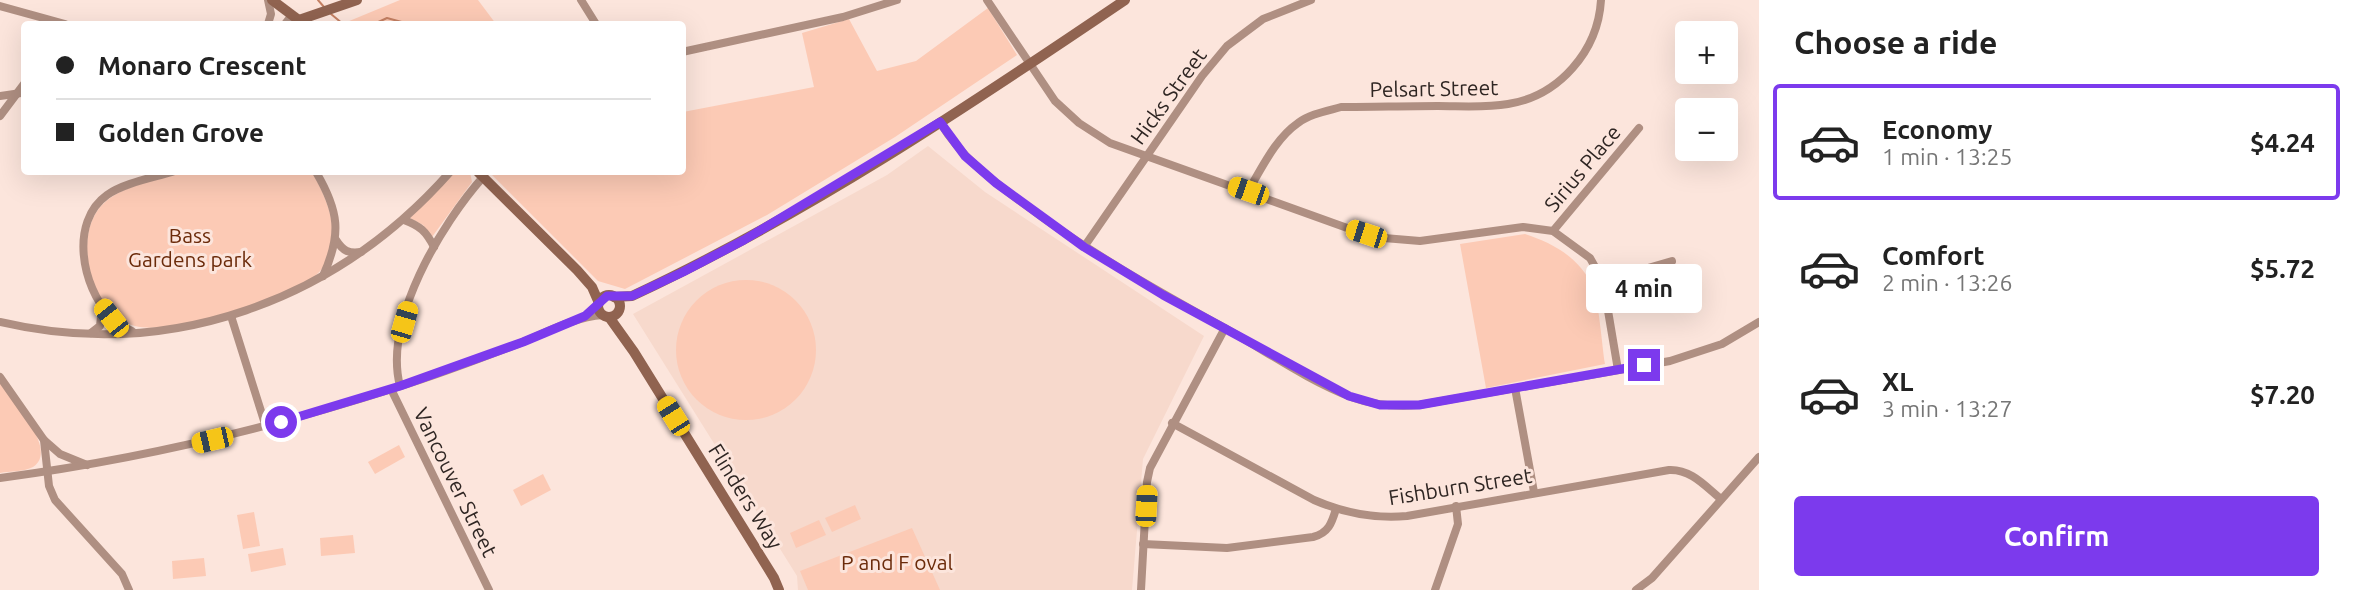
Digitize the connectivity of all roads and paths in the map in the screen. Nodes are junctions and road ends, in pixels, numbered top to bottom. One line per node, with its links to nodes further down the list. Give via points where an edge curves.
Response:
1 (270, 0): 12 (street); 15 (street)
2 (357, 0): 11 (street)
3 (581, 0): 16 (street)
4 (897, 0): 17 (street, via 843,17)
5 (987, 0): 18 (street)
6 (1125, 0): 18 (street)
7 (1311, 0): 25 (street, Hicks Street, via 1264,19 1227,46)
8 (1601, 0): 31 (street, Pelsart Street, via 1585,52 1567,75 1548,89 1495,106 1341,107 1318,113 1298,122 1281,140)
9 (0, 6): 10 (street)
10 (27, 13): 13 (street); 14 (street)
11 (328, 14): 12 (street)
12 (299, 20)
13 (33, 21)
14 (55, 21)
15 (269, 21)
16 (594, 21)
17 (686, 51)
18 (1030, 64): 23 (street); 25 (street, via 1055,102 1079,124 1110,143)
19 (21, 92): 21 (street)
20 (21, 93): 22 (street)
21 (0, 96)
22 (0, 116)
23 (940, 122): 36 (street, via 965,156 996,183); 41 (street, via 744,240)
24 (1639, 128): 33 (street, Sirius Place)
25 (1146, 156): 31 (street); 36 (street, Hicks Street)
26 (163, 175): 42 (street, via 108,194 88,218 84,252)
27 (318, 175): 34 (street, via 332,204)
28 (447, 175): 32 (street)
29 (480, 175): 35 (street)
30 (482, 175): 41 (street, Flinders Way)
31 (1248, 191): 33 (street, via 1358,232 1403,241 1522,227)
32 (404, 220): 35 (street, via 418,225); 37 (street)
33 (1553, 231): 40 (street, via 1590,258)
34 (336, 240): 37 (street, via 351,253); 39 (street)
35 (433, 247): 51 (street, via 411,295 401,333)
36 (1084, 247): 46 (street)
37 (364, 251): 39 (street)
38 (1671, 261): 40 (street)
39 (323, 276): 43 (street)
40 (1603, 281): 49 (street)
41 (609, 306): 51 (street); 67 (street, Flinders Way)
42 (102, 307): 47 (street, via 111,318); 48 (street, via 100,326)
43 (231, 316): 47 (street); 54 (street)
44 (0, 322): 48 (street)
45 (1759, 322): 49 (street, via 1690,356)
46 (1225, 328): 52 (street, via 1326,386 1373,403 1419,405); 53 (street)
47 (136, 332): 48 (street)
48 (88, 334)
49 (1618, 370): 52 (street)
50 (0, 376): 55 (street)
51 (396, 388): 54 (street); 66 (street, Vancouver Street)
52 (1515, 388): 60 (street)
53 (1172, 423): 63 (street, Fishburn Street); 64 (street, via 1148,475)
54 (266, 427): 57 (street)
55 (44, 440): 57 (street, via 60,454); 58 (street)
56 (1759, 457): 61 (street)
57 (87, 465): 58 (street)
58 (47, 472): 59 (street); 65 (street, via 55,500 122,574)
59 (0, 478)
60 (1534, 492): 61 (street, Fishburn Street, via 1676,470 1690,473); 62 (street, Fishburn Street)
61 (1721, 499): 70 (street, via 1652,579)
62 (1456, 506): 63 (street, Fishburn Street, via 1394,517); 69 (street, via 1458,524)
63 (1336, 509): 64 (street, via 1326,531 1314,537 1227,548)
64 (1143, 544): 68 (street)
65 (129, 590)
66 (489, 590)
67 (779, 590)
68 (1141, 590)
69 (1435, 590)
70 (1636, 590)

